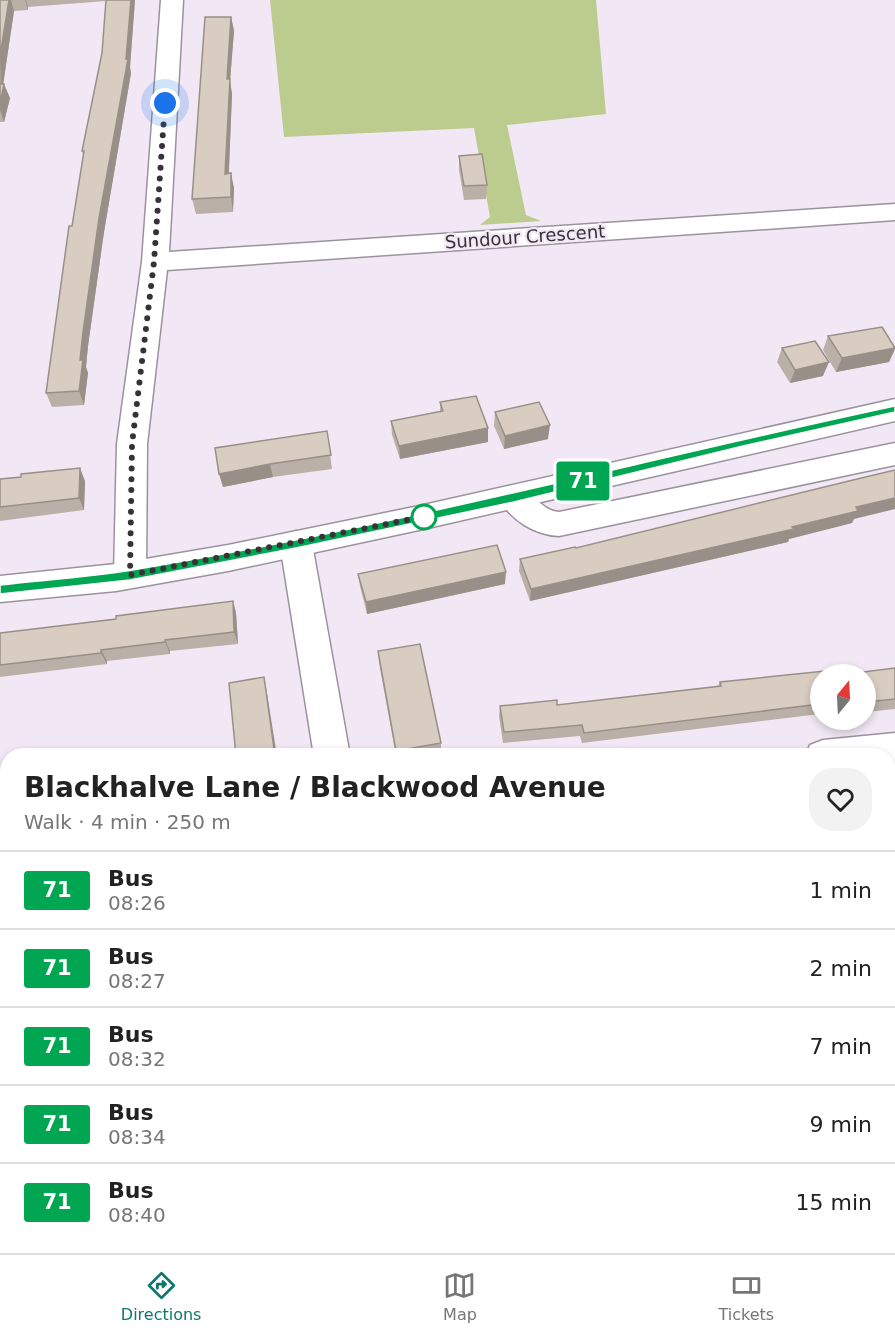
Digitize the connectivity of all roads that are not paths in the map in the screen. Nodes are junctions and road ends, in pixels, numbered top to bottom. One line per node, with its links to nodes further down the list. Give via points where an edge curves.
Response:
1 (172, 0): 3 (street)
2 (895, 212): 3 (street, Sundour Crescent)
3 (154, 262): 8 (street, via 132,444)
4 (895, 410): 6 (street, via 743,442)
5 (895, 454): 6 (street, via 559,524 544,524)
6 (514, 498): 7 (street)
7 (296, 544): 8 (street); 10 (street)
8 (130, 575): 9 (street)
9 (0, 589)
10 (331, 748)

